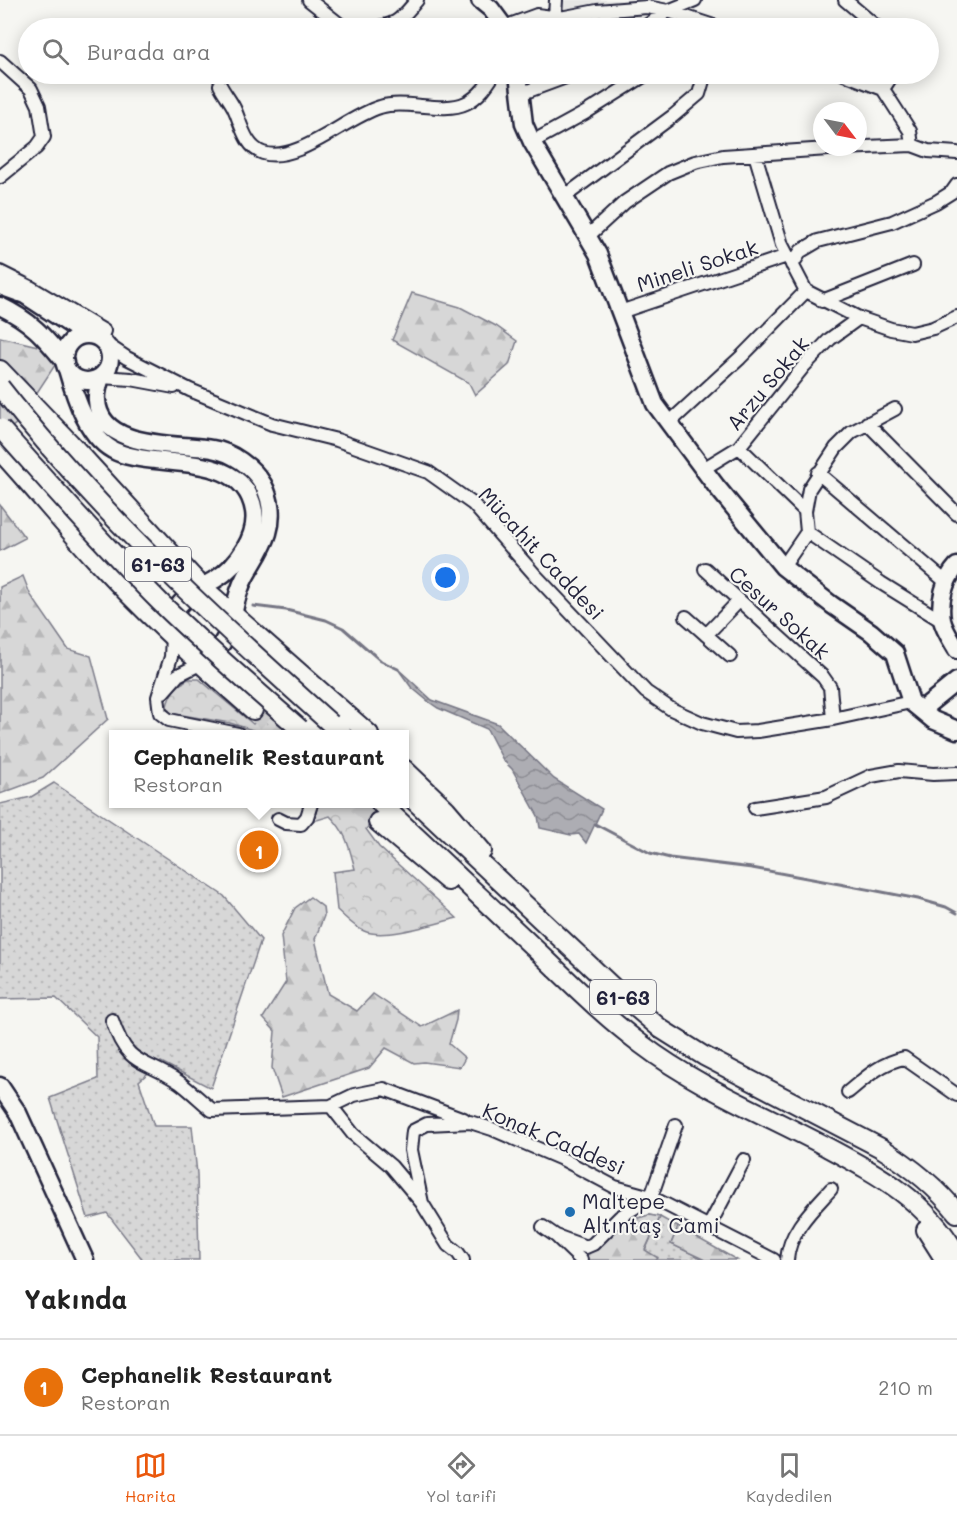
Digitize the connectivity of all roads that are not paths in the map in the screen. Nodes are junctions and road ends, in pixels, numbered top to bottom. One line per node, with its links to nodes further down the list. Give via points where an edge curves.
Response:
1 (309, 0): 9 (street)
2 (417, 0): 10 (street)
3 (480, 0): 11 (street)
4 (556, 0): 8 (street)
5 (695, 0): 7 (street)
6 (845, 0): 15 (street)
7 (668, 11): 8 (street, via 630,7); 13 (street); 14 (street)
8 (555, 17): 12 (street)
9 (332, 18)
10 (402, 18)
11 (498, 18)
12 (530, 18)
13 (658, 18)
14 (689, 18)
15 (866, 18)
16 (0, 61): 17 (street)
17 (18, 77)
18 (26, 84): 33 (street, via 39,106 44,137)
19 (487, 84): 26 (street, via 478,96 464,104 382,106 286,154 255,150)
20 (519, 84): 28 (street)
21 (547, 84): 28 (street)
22 (631, 84): 29 (street)
23 (702, 84): 35 (street, via 699,94 673,116)
24 (870, 84): 27 (street)
25 (886, 84): 27 (street)
26 (220, 85)
27 (883, 89): 30 (street, via 910,131)
28 (520, 94): 29 (street, via 524,124)
29 (532, 142): 35 (street)
30 (912, 146): 31 (street); 32 (street)
31 (957, 153)
32 (755, 154): 36 (street, via 695,162 668,173 625,202); 37 (street, via 769,206)
33 (0, 177)
34 (957, 185): 37 (street, via 936,202 892,222 818,241)
35 (564, 197): 36 (street)
36 (587, 237): 44 (street)
37 (790, 260): 41 (street); 44 (street, Mineli Sokak)
38 (913, 265): 42 (street)
39 (0, 272): 47 (street, Mücahit Caddesi, via 104,331)
40 (0, 286): 47 (street, via 25,295)
41 (806, 291): 42 (street); 54 (street)
42 (822, 301): 46 (street)
43 (0, 306): 48 (street, via 24,318)
44 (620, 312): 54 (street, via 655,404)
45 (957, 317): 46 (street, via 912,333)
46 (859, 318): 57 (street, Arzu Sokak, via 830,339 804,366)
47 (97, 339): 48 (street, via 79,337 67,347); 50 (street, via 111,358); 52 (street, Mücahit Caddesi)
48 (66, 366): 50 (street, via 72,375 86,381); 68 (street, via 87,423 116,452 214,468 232,476 246,491 254,510 254,530 245,550 218,578)
49 (0, 370): 68 (main road, 61-63)
50 (101, 377): 52 (street); 70 (street, via 97,399 100,413 110,426 147,443 214,449 235,457 261,481 271,509 269,530 244,579)
51 (0, 387): 85 (main road, 61-63, bridge, via 32,428 154,560)
52 (190, 390): 82 (street, Mücahit Caddesi, via 272,424 338,440 428,472 473,504 646,692 671,710 736,732)
53 (895, 409): 55 (street)
54 (669, 423): 59 (street)
55 (867, 423): 60 (street, via 836,448); 62 (street)
56 (0, 428): 84 (main road, 61-63, bridge, via 162,603)
57 (739, 447): 59 (street, Arzu Sokak); 61 (street)
58 (0, 452): 74 (main road, 61-63, via 97,561)
59 (703, 469): 65 (street)
60 (818, 474): 61 (street, via 808,489); 67 (street)
61 (805, 511): 63 (street)
62 (957, 514)
63 (807, 532): 65 (street); 72 (street)
64 (957, 566): 67 (street)
65 (783, 567): 80 (street, via 895,653)
66 (705, 569): 69 (street, Cesur Sokak)
67 (946, 582): 72 (street)
68 (201, 586): 70 (main road, 61-63); 74 (street, via 184,600 171,619)
69 (739, 601): 73 (street); 82 (street, Cesur Sokak, via 823,677 830,687)
70 (234, 616): 77 (street, via 222,645); 86 (main road, 61-63)
71 (686, 617): 73 (street)
72 (942, 621): 75 (street)
73 (706, 635): 76 (street)
74 (172, 636): 77 (main road, 61-63); 79 (street, via 169,665)
75 (957, 650)
76 (730, 656)
77 (200, 664): 79 (street, via 178,675); 81 (main road, 61-63)
78 (957, 681): 80 (street)
79 (158, 697): 83 (street, via 160,713 169,720)
80 (916, 706): 82 (street, Mücahit Caddesi); 87 (street, via 933,720)
81 (253, 710)
82 (833, 719)
83 (215, 730)
84 (301, 730)
85 (337, 730)
86 (363, 730)
87 (957, 730)
88 (409, 772): 96 (main road, 61-63, via 446,809)
89 (957, 773): 93 (street, via 899,771 871,776 826,797)
90 (409, 795): 96 (main road, 61-63)
91 (309, 808): 94 (street, via 301,824)
92 (385, 808): 97 (main road, 61-63)
93 (755, 808)
94 (278, 819)
95 (378, 822): 97 (main road, 61-63, via 453,886)
96 (531, 910): 105 (main road, 61-63, via 661,1029 704,1056)
97 (525, 939): 106 (main road, 61-63, via 591,1001 672,1066)
98 (112, 1020): 102 (street, via 129,1054 180,1083 212,1110)
99 (0, 1086): 117 (street, via 18,1113)
100 (848, 1092): 101 (street, via 873,1070 904,1058)
101 (957, 1095)
102 (331, 1106): 103 (street, via 354,1095 384,1089); 111 (street, via 352,1134 391,1166)
103 (470, 1122): 110 (street, Konak Caddesi, via 564,1160 615,1187); 111 (street, Konak Caddesi, via 427,1124 413,1131 411,1150)
104 (676, 1125): 110 (street)
105 (881, 1148): 109 (main road, 61-63, via 913,1160); 112 (main road, 61-63, via 927,1181)
106 (850, 1159): 116 (main road, 61-63, via 908,1195); 123 (main road, 61-63, via 907,1208)
107 (744, 1160): 113 (street)
108 (831, 1189): 122 (street, via 802,1221)
109 (957, 1193)
110 (651, 1197): 113 (street, Konak Caddesi); 115 (street, via 620,1217 593,1244 586,1246)
111 (422, 1203): 118 (street, via 448,1245)
112 (957, 1213)
113 (709, 1226): 121 (street, Konak Caddesi)
114 (543, 1227): 115 (street)
115 (556, 1236): 119 (street); 120 (street)
116 (957, 1255)
117 (85, 1260)
118 (463, 1260)
119 (567, 1260)
120 (581, 1260)
121 (774, 1260)
122 (787, 1260)
123 (945, 1260)

